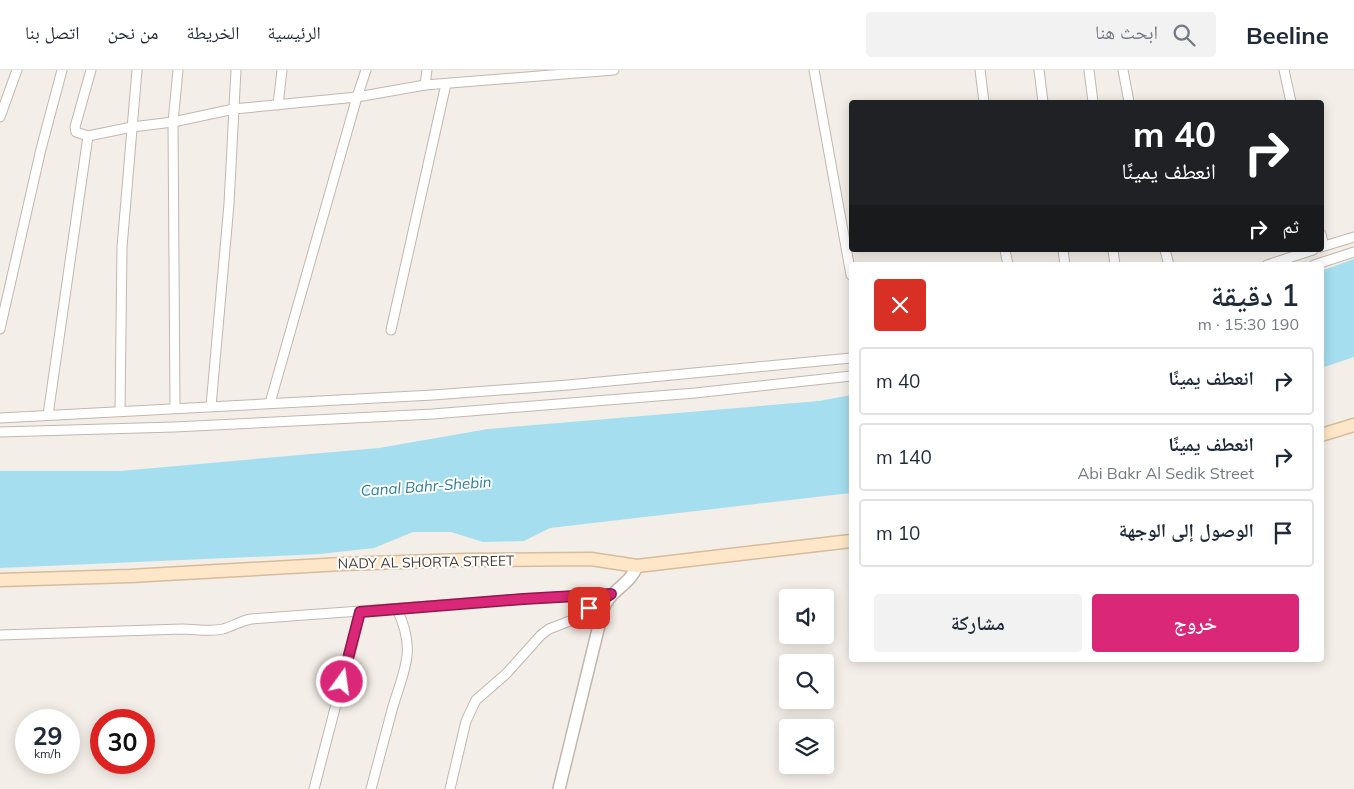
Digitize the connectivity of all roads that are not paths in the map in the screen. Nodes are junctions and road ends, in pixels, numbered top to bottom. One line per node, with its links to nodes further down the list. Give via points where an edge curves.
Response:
1 (17, 70): 28 (street)
2 (62, 70): 39 (street)
3 (91, 70): 31 (street, via 76,127 76,132)
4 (137, 70): 30 (street)
5 (178, 70): 29 (street)
6 (236, 70): 27 (street)
7 (282, 70): 26 (street)
8 (366, 70): 20 (street)
9 (427, 70): 19 (street)
10 (614, 70): 17 (street)
11 (814, 70): 38 (street)
12 (980, 70): 21 (street)
13 (1039, 70): 22 (street)
14 (1089, 70): 23 (street)
15 (1123, 70): 24 (street)
16 (1284, 70): 25 (street)
17 (556, 72): 18 (street)
18 (446, 84): 19 (street); 40 (street)
19 (425, 85): 20 (street)
20 (356, 97): 26 (street); 43 (street)
21 (984, 100)
22 (1043, 100)
23 (1093, 100)
24 (1129, 100)
25 (1291, 100)
26 (278, 105): 27 (street)
27 (234, 109): 29 (street); 44 (street, via 230,204)
28 (0, 117)
29 (173, 122): 30 (street); 45 (street)
30 (132, 128): 31 (street); 46 (street, via 122,247)
31 (88, 136): 47 (street)
32 (1354, 237): 33 (street)
33 (1324, 247)
34 (1307, 252): 36 (street)
35 (1354, 252): 37 (street)
36 (1276, 262)
37 (1323, 262)
38 (849, 264)
39 (0, 329)
40 (391, 330)
41 (849, 358): 43 (street, via 568,385)
42 (849, 376): 50 (street, via 695,393 433,414)
43 (270, 402): 44 (street)
44 (212, 406): 45 (street)
45 (174, 408): 46 (street)
46 (120, 410): 47 (street)
47 (48, 415): 48 (street)
48 (0, 418)
49 (1354, 424): 51 (main road)
50 (0, 432)
51 (1324, 434)
52 (849, 541): 53 (main road, NADY AL SHORTA STREET)
53 (636, 566): 54 (main road, NADY AL SHORTA STREET, via 591,559 465,560); 55 (street, via 631,578)
54 (0, 580)
55 (611, 594): 56 (street); 61 (street, via 580,616 540,635 506,674 476,700 466,721); 62 (street, via 603,608)
56 (397, 608): 57 (street); 60 (street, via 407,644 406,668)
57 (360, 612): 58 (street, via 242,620 211,630); 59 (street)
58 (0, 635)
59 (314, 789)
60 (371, 789)
61 (450, 789)
62 (559, 789)

